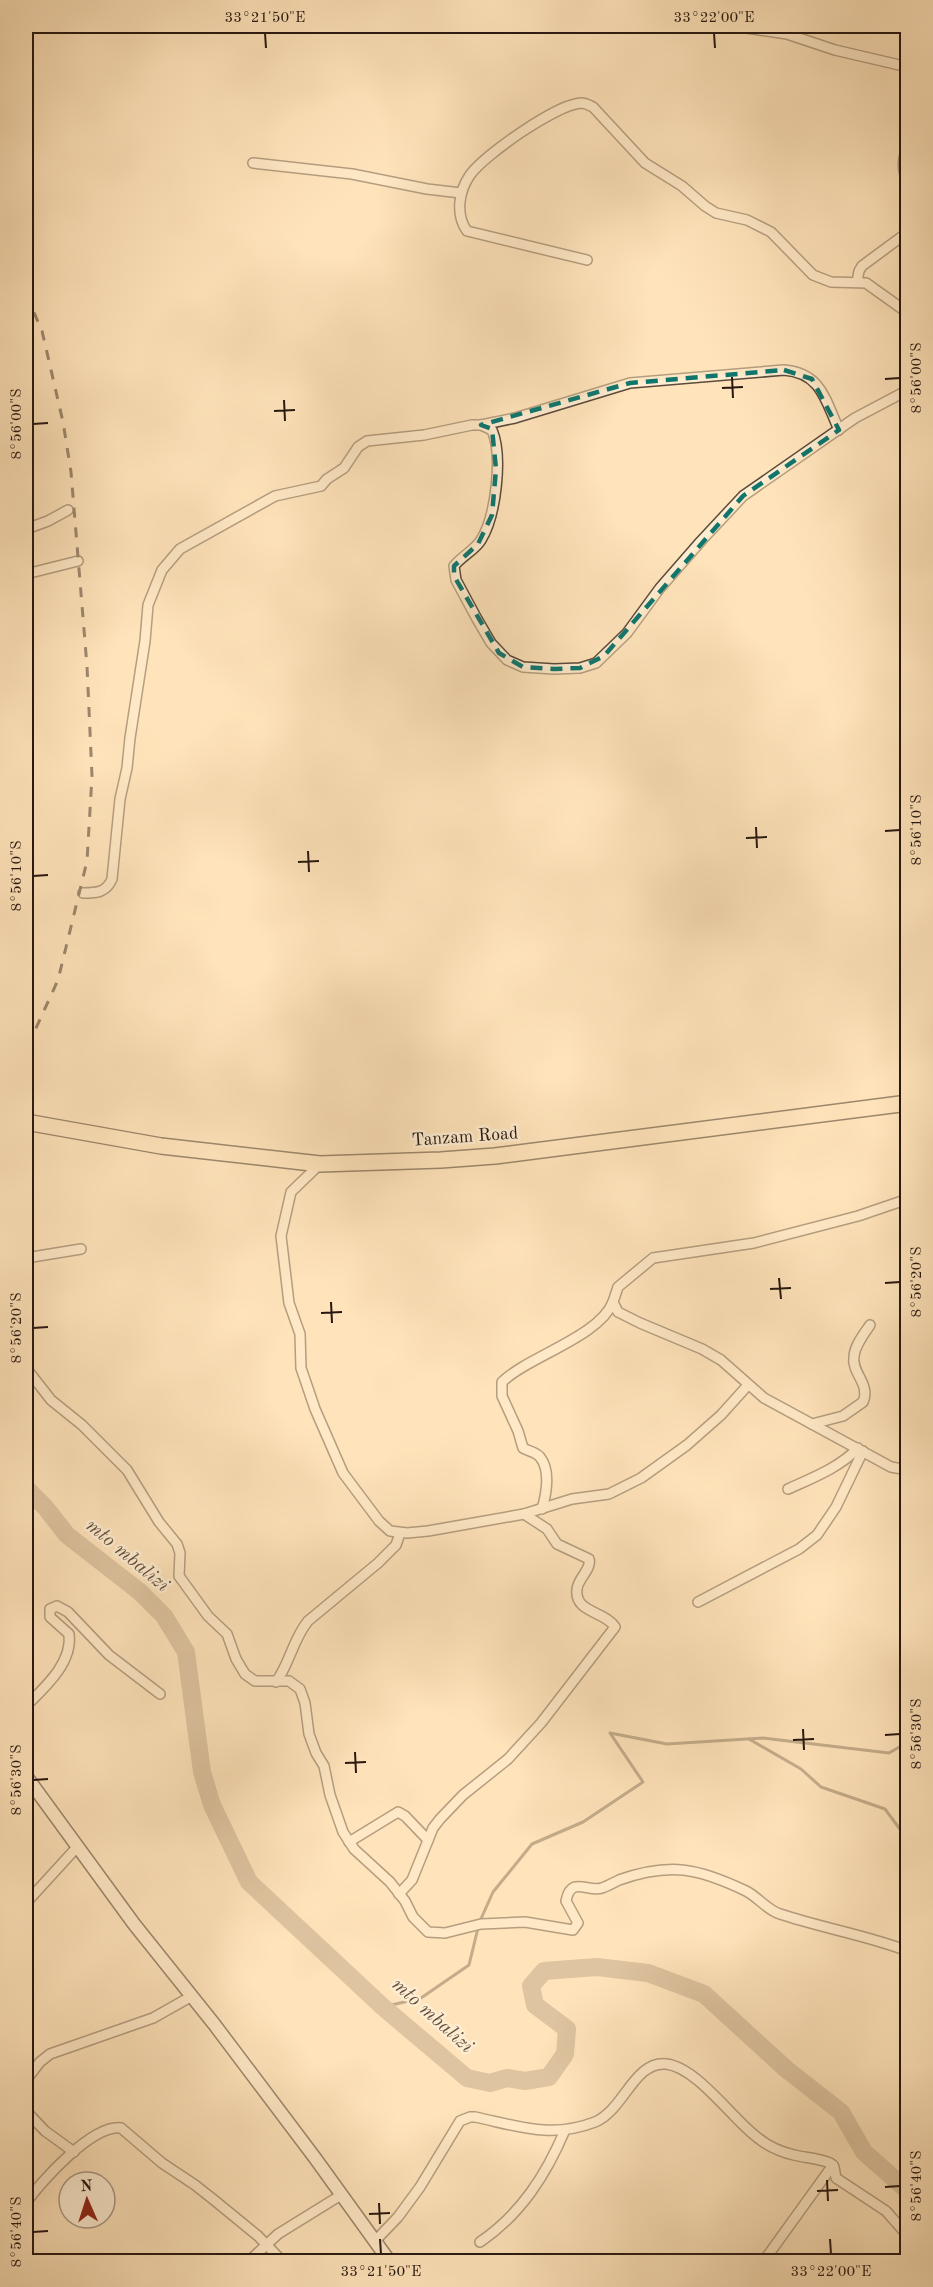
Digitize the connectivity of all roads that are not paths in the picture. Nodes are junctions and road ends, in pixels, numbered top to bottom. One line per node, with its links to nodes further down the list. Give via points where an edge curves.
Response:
1 (734, 26): 2 (street, via 787,34)
2 (908, 67)
3 (907, 149): 5 (street, via 903,174)
4 (253, 163): 6 (street, via 352,174)
5 (908, 182)
6 (461, 193): 8 (street, via 461,219 467,231); 9 (street, via 472,173 505,144 565,106 588,104 645,163 705,206 771,232 806,270 822,280)
7 (908, 232): 9 (street, via 862,266)
8 (586, 260)
9 (857, 282): 10 (street, via 873,287)
10 (908, 313)
11 (908, 390): 13 (street)
12 (481, 425): 13 (street, via 630,383 784,370 799,371 812,379); 13 (street, via 492,430 496,445 492,515 478,544 454,566 454,576 499,654 523,667 554,669 596,663 632,628 660,588 743,496); 18 (street, via 367,441 344,468 321,486 275,496 171,557 147,605 112,879 103,891)
13 (839, 429)
14 (68, 510): 15 (street)
15 (26, 529)
16 (78, 561): 17 (street)
17 (26, 574)
18 (83, 892)
19 (908, 1103): 21 (highway, Tanzam Road, via 495,1156)
20 (26, 1122): 21 (highway, Tanzam Road, via 161,1146)
21 (320, 1164): 35 (street, via 291,1192 281,1236 289,1303 300,1334 301,1368 343,1473 386,1528)
22 (908, 1199): 25 (street, via 754,1243 653,1258 618,1287)
23 (81, 1249): 24 (street)
24 (26, 1258)
25 (614, 1302): 28 (street, via 618,1312 721,1360); 33 (street, via 607,1313 566,1344 501,1382 502,1396 523,1448 537,1455 544,1467)
26 (870, 1325): 29 (street, via 853,1357 865,1389 863,1402 843,1416)
27 (26, 1368): 37 (street, via 51,1400 127,1470 177,1544 179,1576 208,1616 227,1634 245,1674 255,1682)
28 (748, 1385): 29 (street); 33 (street, via 703,1431 641,1478 609,1494 572,1499)
29 (812, 1424): 30 (street)
30 (861, 1450): 31 (street, via 891,1467); 32 (street); 36 (street, via 836,1507 808,1543)
31 (908, 1470)
32 (788, 1489)
33 (542, 1509): 34 (street)
34 (524, 1514): 35 (street); 41 (street, via 544,1527 557,1544 589,1559 590,1567 578,1584 577,1598 582,1606 615,1628 541,1724 508,1759 450,1807)
35 (400, 1533): 37 (street, via 396,1545 378,1563 308,1621)
36 (698, 1602)
37 (276, 1682): 42 (street, via 292,1682 300,1689 312,1741)
38 (160, 1694): 39 (street, via 109,1655 68,1612 57,1606 50,1609 50,1617 69,1634 68,1652 53,1678)
39 (26, 1706)
40 (26, 1776): 43 (main road)
41 (428, 1840): 42 (street, via 398,1812); 44 (street, via 412,1880)
42 (349, 1842): 44 (street)
43 (78, 1846): 45 (street); 47 (main road)
44 (399, 1894): 46 (street, via 428,1932 445,1933 481,1924 525,1923 573,1930 578,1923 566,1901 577,1887 601,1889 649,1871 692,1870 747,1892 778,1914)
45 (26, 1903)
46 (908, 1951)
47 (192, 1996): 48 (street, via 153,2018 50,2055); 53 (main road)
48 (26, 2080)
49 (26, 2111): 51 (street)
50 (566, 2130): 52 (street, via 602,2118 620,2102 639,2074 660,2064 670,2064 702,2085 760,2140 783,2152); 56 (street, via 527,2129 475,2117 460,2121 420,2187); 57 (street, via 527,2198)
51 (74, 2152): 54 (street); 58 (street, via 104,2130 121,2128)
52 (833, 2165): 55 (street, via 836,2178 886,2211); 62 (street)
53 (340, 2195): 56 (main road); 58 (street)
54 (26, 2203)
55 (908, 2236)
56 (375, 2241): 61 (main road)
57 (480, 2242)
58 (266, 2244): 59 (street); 60 (street)
59 (248, 2262)
60 (283, 2262)
61 (390, 2262)
62 (763, 2262)

